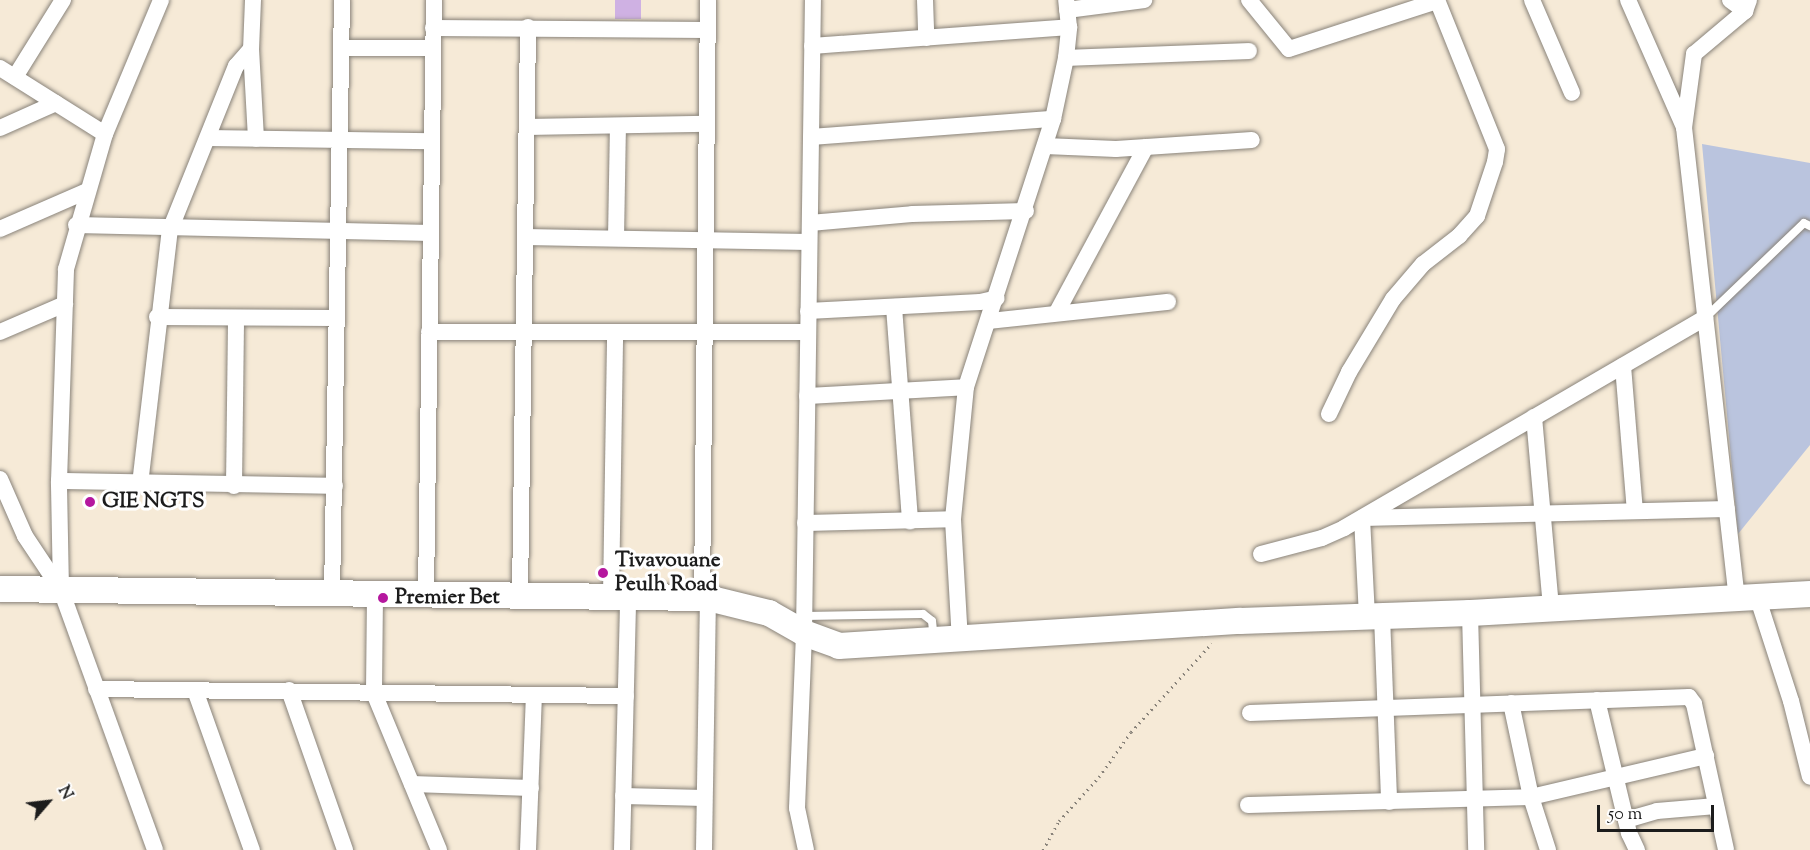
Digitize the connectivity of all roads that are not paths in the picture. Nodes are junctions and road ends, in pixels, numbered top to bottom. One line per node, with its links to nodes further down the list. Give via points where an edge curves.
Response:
1 (63, 0): 29 (street)
2 (161, 0): 38 (street)
3 (253, 0): 25 (street)
4 (342, 0): 23 (street)
5 (434, 0): 19 (street)
6 (708, 0): 20 (street)
7 (813, 0): 22 (street)
8 (924, 0): 21 (street)
9 (1144, 0): 15 (street)
10 (1249, 0): 11 (street, via 1289,49)
11 (1437, 0): 81 (street, via 1497,148 1495,162 1477,216 1423,264 1393,299 1354,362)
12 (1532, 0): 30 (street)
13 (1628, 0): 37 (street)
14 (1730, 0): 16 (street)
15 (1067, 5): 18 (street)
16 (1747, 5): 37 (street, via 1694,54)
17 (528, 27): 19 (street); 20 (street); 34 (street)
18 (1069, 27): 21 (street); 27 (street)
19 (433, 28): 24 (street)
20 (707, 30): 33 (street)
21 (926, 38): 22 (street)
22 (812, 45): 39 (street)
23 (341, 48): 24 (street); 42 (street)
24 (433, 48): 44 (street)
25 (250, 49): 40 (street, via 236,66); 41 (street)
26 (1249, 51): 27 (street)
27 (1066, 58): 32 (street)
28 (0, 68): 29 (street)
29 (15, 77): 31 (street)
30 (1572, 93)
31 (56, 103): 36 (street); 38 (street)
32 (1053, 119): 39 (street); 45 (street)
33 (707, 124): 35 (street); 58 (street)
34 (527, 127): 35 (street); 56 (street)
35 (618, 127): 57 (street)
36 (0, 128)
37 (1684, 128): 69 (street)
38 (105, 134): 47 (street)
39 (811, 137): 49 (street)
40 (208, 138): 41 (street); 53 (street)
41 (256, 139): 42 (street)
42 (340, 140): 44 (street); 54 (street)
43 (1252, 140): 46 (street)
44 (432, 141): 55 (street)
45 (1045, 146): 46 (street); 48 (street)
46 (1146, 147): 65 (street)
47 (87, 191): 50 (street); 52 (street)
48 (1026, 211): 49 (street, via 912,214); 60 (street)
49 (810, 223): 59 (street)
50 (76, 225): 53 (street); 62 (street, via 66,269)
51 (1810, 226): 69 (lane, via 1804,223)
52 (0, 229)
53 (170, 230): 54 (street); 66 (street)
54 (339, 232): 55 (street); 68 (street)
55 (431, 233): 72 (street)
56 (525, 237): 57 (street); 73 (street)
57 (616, 238): 58 (street)
58 (707, 240): 59 (street); 75 (street)
59 (809, 242): 64 (street)
60 (996, 298): 63 (street); 70 (street)
61 (1168, 302): 65 (street)
62 (65, 304): 71 (street); 84 (street)
63 (894, 307): 64 (street); 79 (street)
64 (808, 311): 76 (street)
65 (1057, 312): 70 (street)
66 (157, 317): 67 (street); 85 (street)
67 (236, 318): 68 (street); 86 (street)
68 (335, 318): 87 (street)
69 (1705, 318): 77 (street); 88 (street)
70 (989, 321): 78 (street)
71 (0, 332)
72 (429, 332): 73 (street); 101 (street)
73 (524, 332): 74 (street); 98 (street)
74 (615, 332): 75 (street); 103 (street)
75 (706, 332): 76 (street); 104 (street)
76 (808, 332): 80 (street)
77 (1623, 366): 82 (street); 89 (street)
78 (966, 387): 79 (street); 92 (street)
79 (900, 391): 80 (street); 93 (street)
80 (807, 396): 94 (street)
81 (1329, 414)
82 (1534, 417): 90 (street); 91 (street)
83 (0, 479): 97 (street, via 25,536)
84 (59, 481): 85 (street); 97 (street)
85 (140, 484): 86 (street)
86 (234, 486): 87 (street)
87 (335, 486): 102 (street)
88 (1726, 509): 89 (street); 105 (street)
89 (1635, 511): 90 (street)
90 (1542, 513): 91 (street); 106 (street)
91 (1362, 518): 95 (street, via 1322,538); 108 (street)
92 (953, 519): 93 (street); 110 (street)
93 (910, 521): 94 (street)
94 (806, 523): 109 (street)
95 (1261, 554)
96 (0, 589): 97 (main road)
97 (61, 590): 102 (main road); 111 (street)
98 (520, 594): 101 (main road); 103 (main road)
99 (1810, 594): 105 (main road)
100 (375, 595): 101 (main road); 102 (main road); 114 (street)
101 (426, 595)
102 (332, 596)
103 (619, 596): 104 (main road); 116 (street)
104 (705, 598): 109 (main road); 129 (street)
105 (1748, 599): 106 (main road); 123 (street, via 1787,687)
106 (1551, 609): 107 (main road)
107 (1470, 613): 108 (main road); 119 (street)
108 (1374, 616): 110 (main road, via 1240,621); 120 (street)
109 (804, 625): 110 (main road, via 839,646); 142 (street, via 797,808)
110 (960, 641)
111 (96, 689): 113 (street); 135 (street)
112 (289, 690): 113 (street); 114 (street); 137 (street)
113 (196, 693): 136 (street)
114 (374, 693): 115 (street); 125 (street)
115 (534, 695): 116 (street); 126 (street)
116 (626, 696): 127 (street)
117 (1598, 700): 118 (street); 122 (street, via 1689,697); 124 (street)
118 (1511, 703): 119 (street); 128 (street)
119 (1473, 705): 120 (street); 130 (street)
120 (1385, 708): 121 (street); 131 (street)
121 (1250, 713)
122 (1706, 756): 124 (street); 133 (street)
123 (1810, 777)
124 (1616, 779): 128 (street); 134 (street)
125 (412, 784): 126 (street); 138 (street)
126 (531, 788): 139 (street)
127 (623, 796): 129 (street); 140 (street)
128 (1531, 797): 130 (street); 144 (street)
129 (704, 798): 141 (street)
130 (1476, 799): 131 (street); 143 (street)
131 (1389, 802): 132 (street)
132 (1248, 806)
133 (1716, 806): 134 (street, via 1657,812); 146 (street)
134 (1626, 820): 145 (street)
135 (155, 850)
136 (252, 850)
137 (345, 850)
138 (439, 850)
139 (528, 850)
140 (622, 850)
141 (704, 850)
142 (806, 850)
143 (1476, 850)
144 (1548, 850)
145 (1637, 850)
146 (1726, 850)

